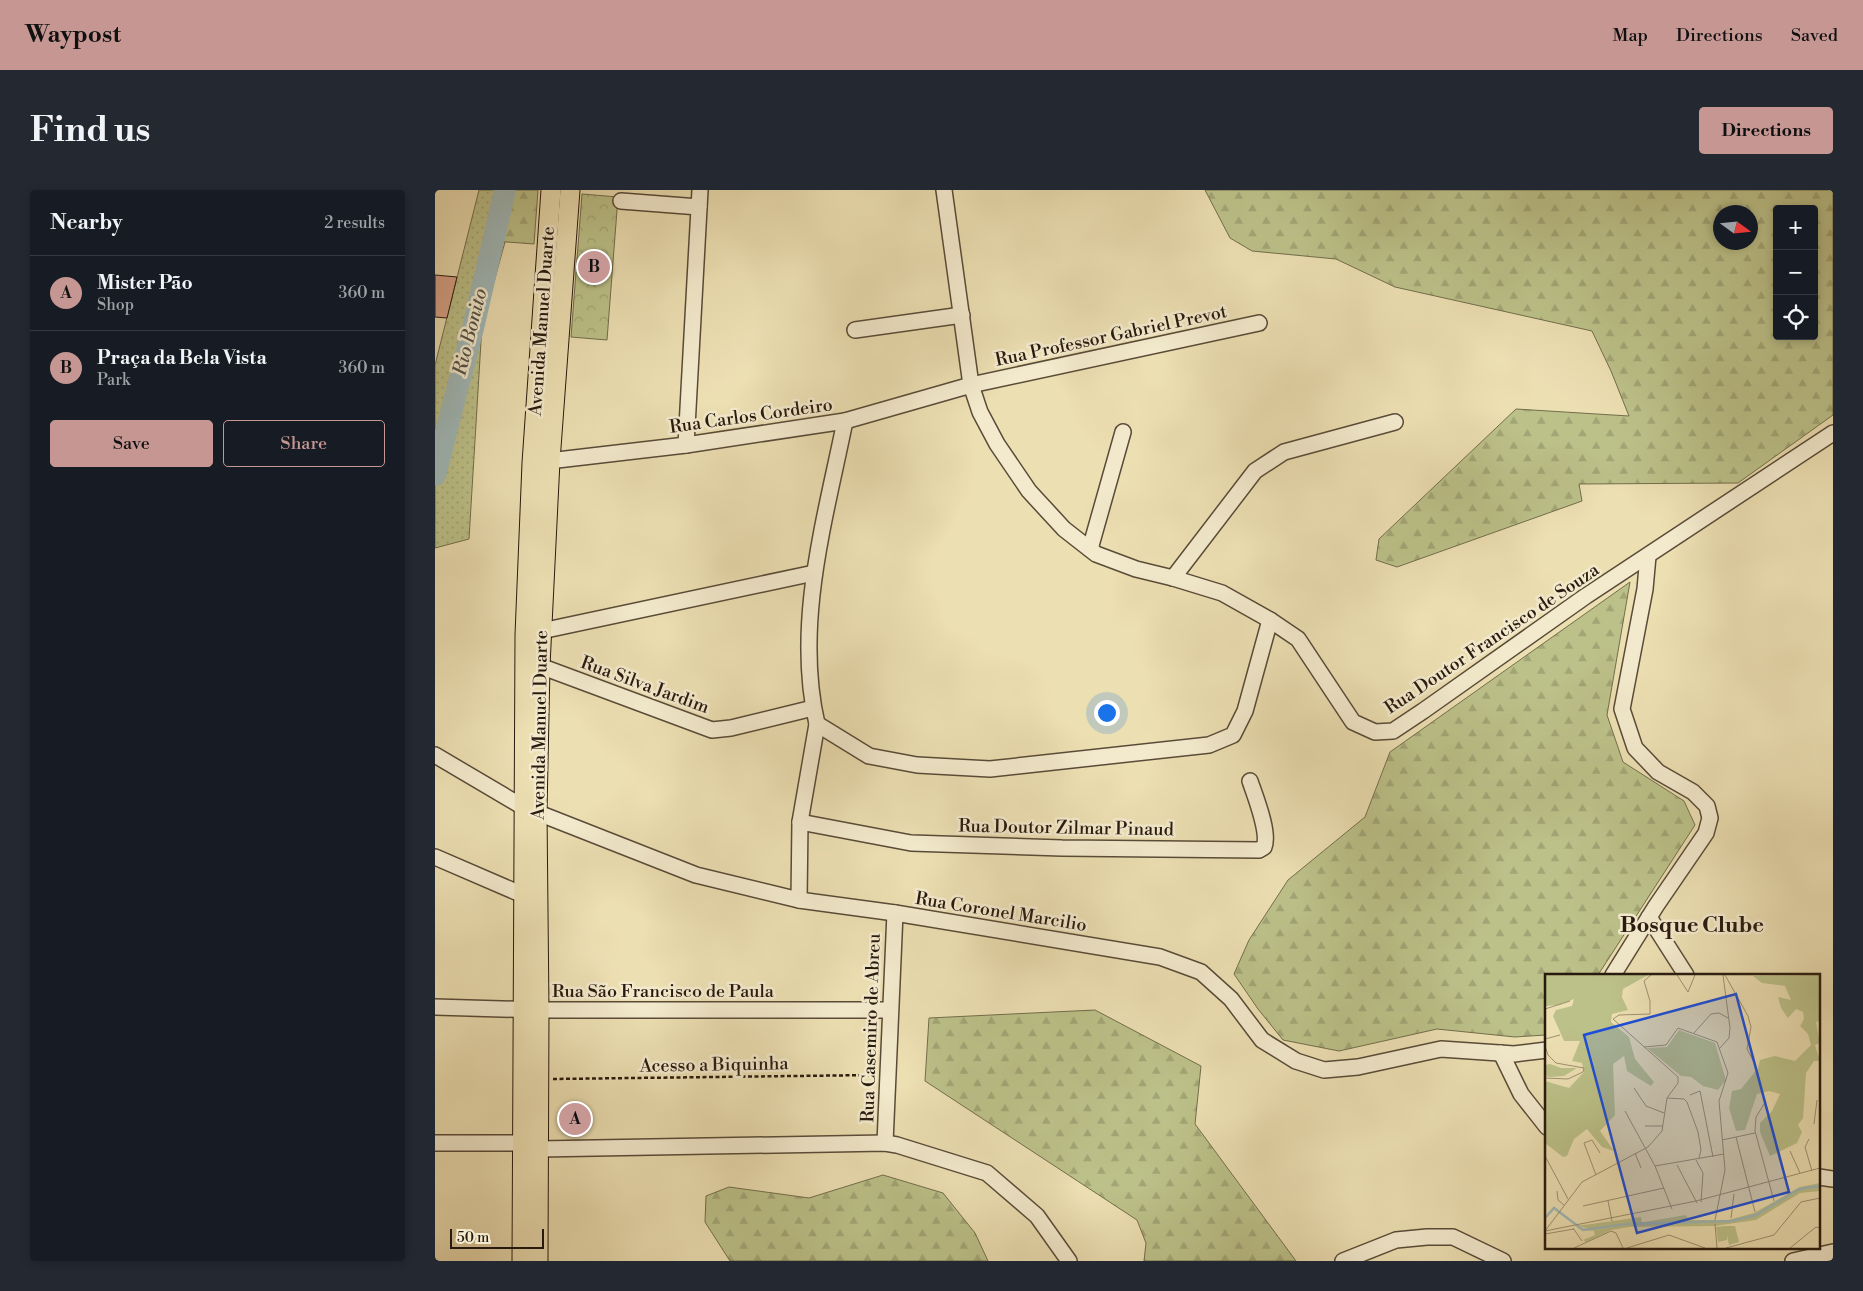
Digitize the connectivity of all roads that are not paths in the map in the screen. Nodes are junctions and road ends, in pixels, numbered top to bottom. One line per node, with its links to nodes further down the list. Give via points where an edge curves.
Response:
1 (551, 190): 16 (main road, Avenida Manuel Duarte)
2 (570, 190): 16 (main road, Avenida Manuel Duarte)
3 (701, 190): 6 (street)
4 (945, 190): 7 (street, Rua Doutor Francisco de Souza)
5 (621, 201): 6 (street)
6 (699, 207): 15 (street)
7 (962, 315): 9 (street); 10 (street, Rua Doutor Francisco de Souza)
8 (1259, 323): 10 (street, Rua Professor Gabriel Prevot)
9 (855, 330)
10 (971, 385): 11 (street, Rua Carlos Cordeiro); 17 (street, Rua Doutor Francisco de Souza, via 980,412 997,444 1029,491 1064,529)
11 (845, 421): 15 (street, Rua Carlos Cordeiro); 19 (street)
12 (1395, 422): 20 (street, via 1283,452 1255,471)
13 (1123, 432): 17 (street)
14 (1833, 433): 18 (street, Rua Doutor Francisco de Souza)
15 (685, 445): 16 (street, Rua Carlos Cordeiro)
16 (541, 462): 22 (main road, Avenida Manuel Duarte)
17 (1090, 549): 20 (street, Rua Doutor Francisco de Souza, via 1136,569)
18 (1648, 556): 21 (street, Rua Doutor Francisco de Souza, via 1393,730 1375,732 1353,722 1298,639); 34 (street, via 1645,589 1622,709 1635,748 1658,772 1693,792 1707,806 1711,818 1706,832)
19 (814, 573): 22 (street); 24 (street, via 809,643)
20 (1173, 578): 21 (street, Rua Doutor Francisco de Souza, via 1222,593)
21 (1270, 620): 25 (street, via 1245,711 1233,735 1209,745 990,769 917,764 869,756)
22 (533, 633): 23 (main road, Avenida Manuel Duarte)
23 (532, 663): 24 (street, Rua Silva Jardim, via 711,730); 28 (main road, Avenida Manuel Duarte)
24 (813, 708): 25 (street)
25 (817, 724): 29 (street)
26 (435, 755): 28 (street, Rua Coronel Marcilio)
27 (1250, 780): 29 (street, Rua Doutor Zilmar Pinaud, via 1266,843 1259,850 911,843)
28 (530, 810): 31 (main road, Avenida Manuel Duarte); 32 (street, Rua Coronel Marcilio, via 696,875); 38 (main road, Avenida Manuel Duarte)
29 (800, 822): 32 (street)
30 (435, 857): 31 (street)
31 (523, 895): 38 (main road, Avenida Manuel Duarte)
32 (799, 900): 33 (street, Rua Coronel Marcilio)
33 (895, 913): 39 (street, Rua Casemiro de Abreu); 41 (street, Rua Coronel Marcilio, via 1160,957 1201,972 1231,999 1262,1040 1296,1061 1323,1070 1358,1067 1441,1049)
34 (1649, 917): 35 (street); 36 (street)
35 (1614, 974)
36 (1685, 974)
37 (435, 1006): 38 (street, Rua São Francisco de Paula)
38 (531, 1009): 39 (street, Rua São Francisco de Paula); 45 (main road, Avenida Manuel Duarte); 45 (main road, Avenida Manuel Duarte, via 539,1079)
39 (890, 1010): 44 (street, Rua Casemiro de Abreu)
40 (1545, 1050): 41 (street, Rua Coronel Marcilio)
41 (1501, 1053): 42 (street, via 1521,1094)
42 (1545, 1124)
43 (435, 1144): 45 (street)
44 (885, 1144): 45 (street); 49 (street, via 987,1173 1037,1216)
45 (530, 1146): 47 (main road, Avenida Manuel Duarte); 48 (main road, Avenida Manuel Duarte)
46 (1833, 1252): 52 (street)
47 (521, 1261)
48 (538, 1261)
49 (1069, 1261)
50 (1343, 1261): 51 (street, via 1396,1240 1453,1237)
51 (1503, 1261)
52 (1793, 1261)

